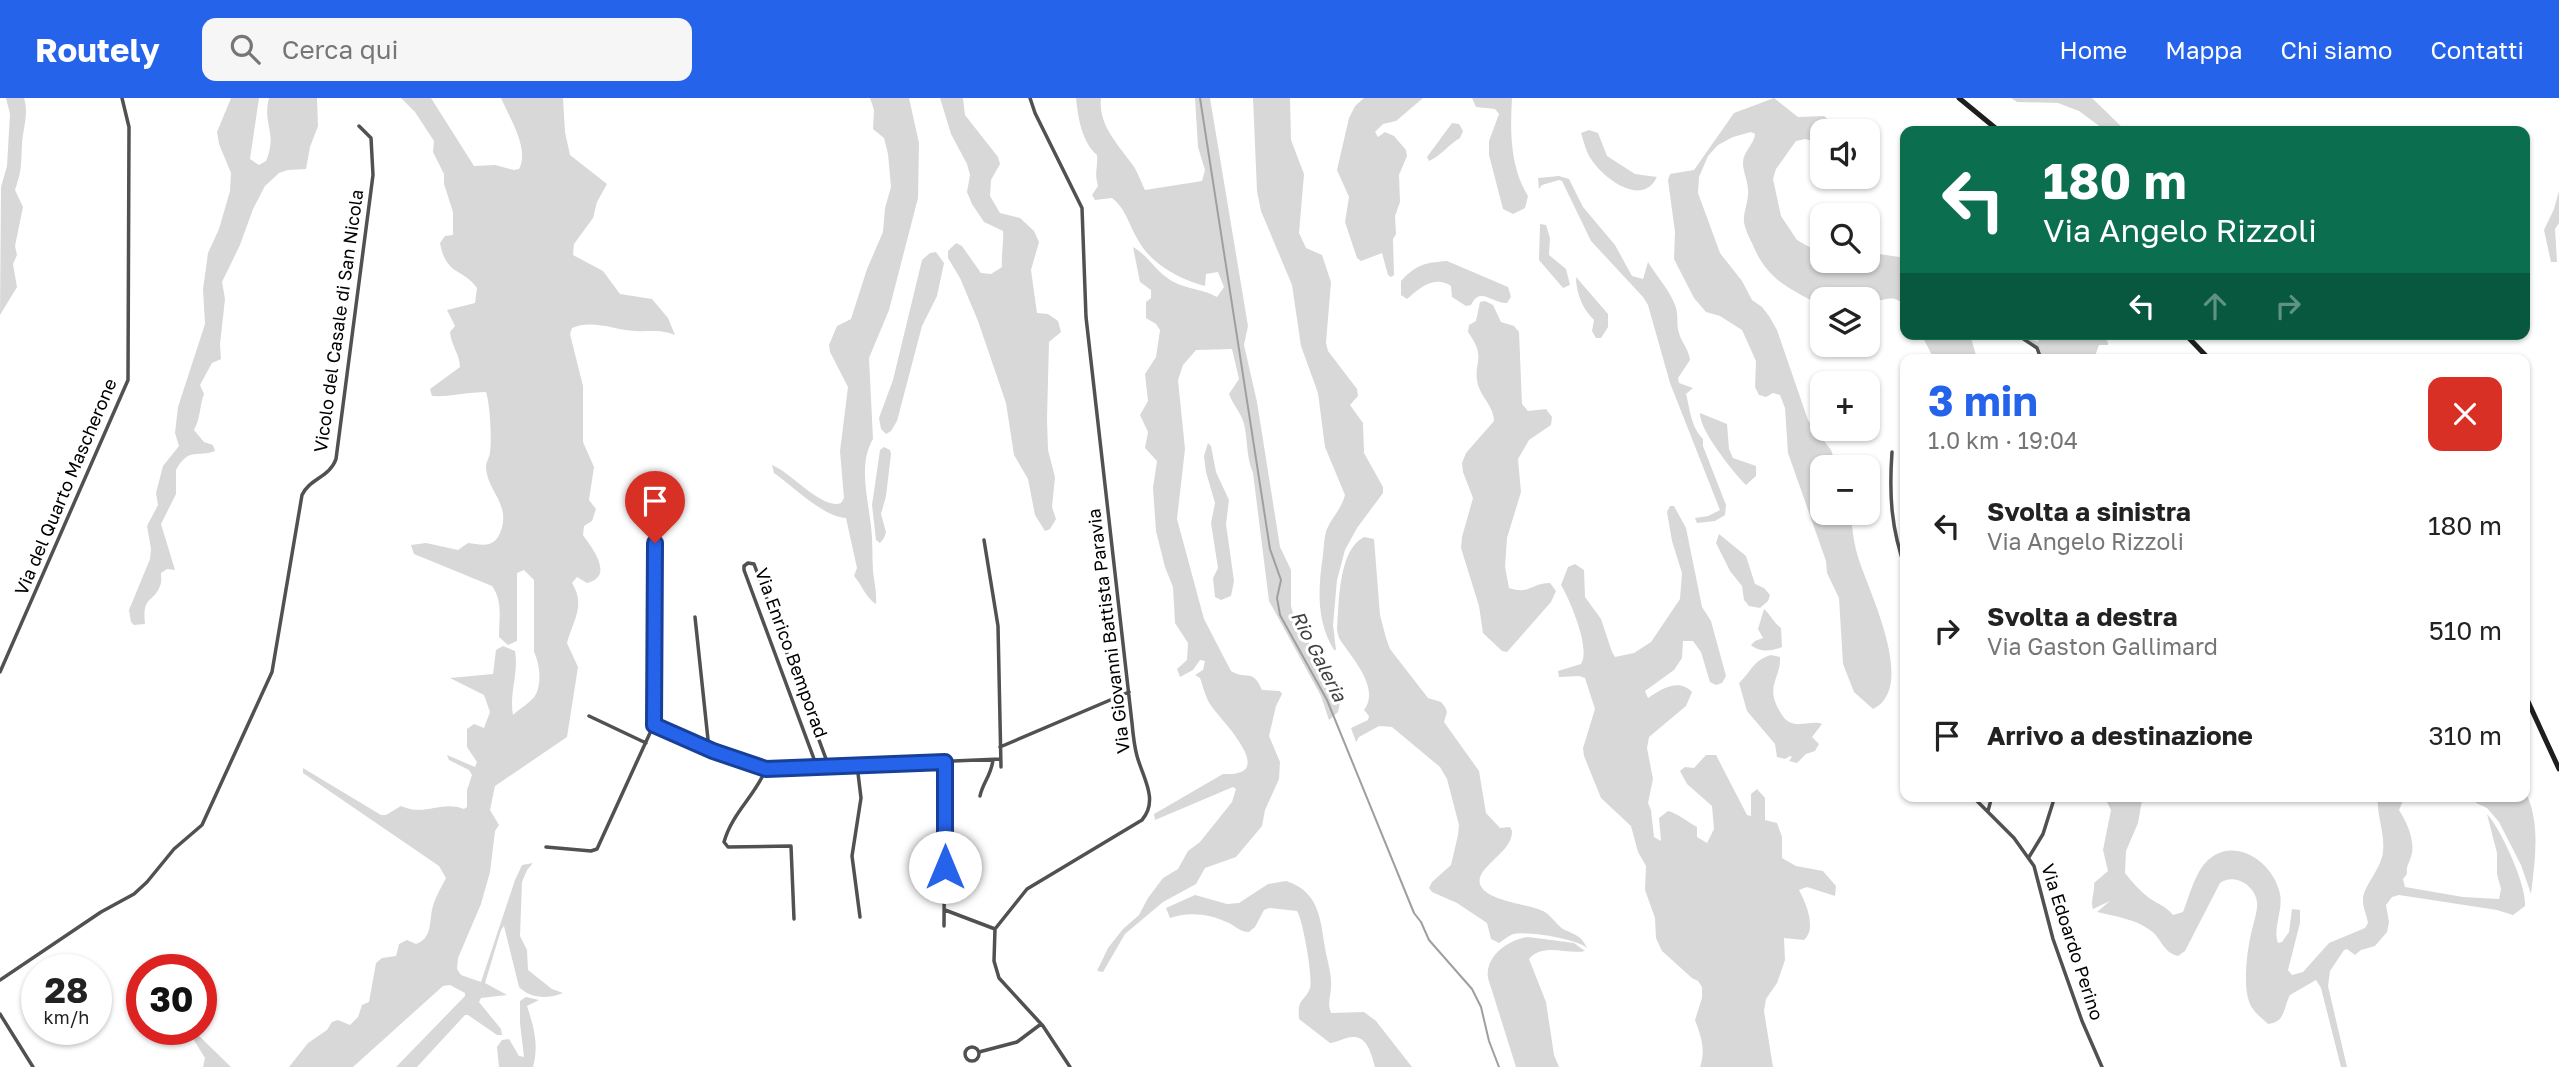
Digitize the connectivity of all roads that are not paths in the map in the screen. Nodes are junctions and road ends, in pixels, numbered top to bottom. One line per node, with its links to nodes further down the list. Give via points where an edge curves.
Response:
1 (122, 98): 15 (street, Via del Quarto Mascherone, via 130,127 128,380)
2 (1030, 98): 16 (street, Via Giovanni Battista Paravia, via 1082,208 1086,317)
3 (1959, 98): 5 (street)
4 (359, 126): 44 (street, Vicolo del Casale di San Nicola, via 371,138 373,175 335,459 330,470 302,495 276,655 266,689 199,829 174,849 139,890)
5 (1993, 126)
6 (2025, 340): 8 (street)
7 (2191, 340): 9 (street)
8 (2039, 354)
9 (2204, 354)
10 (1892, 452): 13 (street, via 1890,487)
11 (984, 540): 21 (street, via 998,626)
12 (655, 543): 19 (street)
13 (1900, 552)
14 (695, 617): 22 (street)
15 (0, 672)
16 (1129, 692): 21 (street); 43 (street, Via Giovanni Battista Paravia, via 1135,745 1151,799 1147,814 1027,890)
17 (2530, 706): 31 (street)
18 (589, 716): 20 (street)
19 (654, 725): 20 (street); 22 (street)
20 (646, 743): 37 (street, via 597,849)
21 (1000, 747): 23 (street)
22 (709, 749): 30 (street)
23 (1000, 759): 24 (street); 29 (street)
24 (993, 760): 25 (street); 32 (street, via 990,779)
25 (945, 762): 26 (street); 39 (street)
26 (857, 765): 28 (street); 40 (street, via 861,798 852,856)
27 (817, 767): 28 (street); 28 (street, Via Enrico Bemporad, via 744,570 748,563 754,564); 30 (street)
28 (829, 767)
29 (1001, 767)
30 (766, 769): 41 (street, via 731,823 725,844 792,846)
31 (2559, 769)
32 (980, 796)
33 (1978, 802): 36 (street, Via Edoardo Perino)
34 (1990, 802): 36 (street)
35 (2053, 802): 38 (street, via 2043,834)
36 (1988, 811): 38 (street, Via Edoardo Perino)
37 (546, 847)
38 (2029, 857): 52 (street, Via Edoardo Perino, via 2067,981)
39 (944, 910): 42 (street); 43 (street)
40 (860, 917)
41 (793, 919)
42 (944, 926)
43 (995, 929): 46 (street, via 994,961 999,978)
44 (0, 980)
45 (0, 1014): 49 (street)
46 (1041, 1024): 47 (street, via 1017,1042); 51 (street)
47 (979, 1052): 48 (street); 48 (street, via 973,1046 965,1050 965,1058)
48 (973, 1061): 50 (street)
49 (33, 1067)
50 (977, 1067)
51 (1070, 1067)
52 (2102, 1067)

